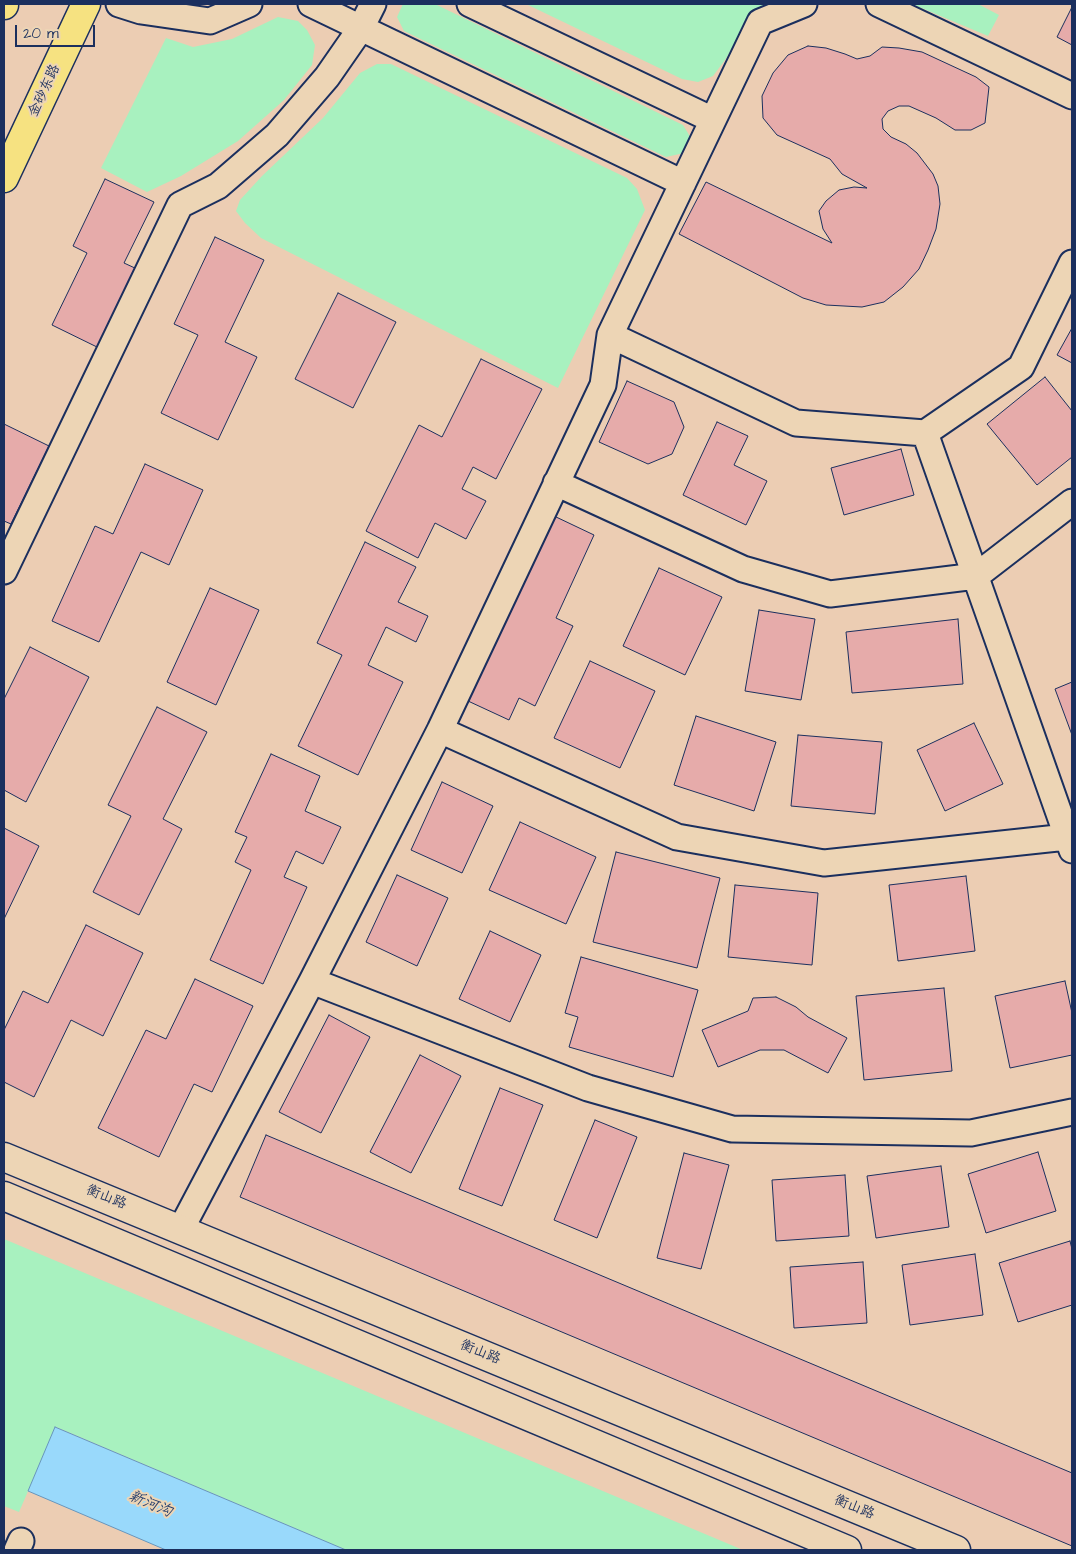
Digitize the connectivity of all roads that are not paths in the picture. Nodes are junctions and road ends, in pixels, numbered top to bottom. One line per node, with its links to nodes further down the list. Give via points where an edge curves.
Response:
1 (86, 4): 12 (main road, 金砂东路)
2 (120, 4): 3 (street, via 141,11 210,21)
3 (249, 4)
4 (311, 4): 9 (street)
5 (373, 4): 9 (street)
6 (470, 4): 11 (street)
7 (804, 4): 11 (street, via 760,22)
8 (879, 4): 10 (street)
9 (361, 28): 13 (street); 19 (street, via 327,77 277,135 218,186 180,206)
10 (1072, 96)
11 (713, 120): 13 (street)
12 (4, 178)
13 (683, 183): 15 (street)
14 (1072, 263): 16 (street, via 1021,367)
15 (610, 335): 16 (street, via 796,423); 17 (street, via 603,385)
16 (925, 433): 20 (street)
17 (556, 483): 20 (street, via 743,569 830,594); 21 (street)
18 (1072, 502): 20 (street)
19 (4, 571)
20 (976, 576): 22 (street)
21 (440, 730): 22 (street, via 677,837 824,863); 23 (street)
22 (1071, 840)
23 (312, 981): 24 (street, via 588,1088 732,1129 971,1133); 27 (street)
24 (1072, 1112)
25 (4, 1157): 27 (street, 衡山路)
26 (4, 1196): 28 (street)
27 (181, 1229): 29 (street, 衡山路)
28 (847, 1550)
29 (956, 1550)

